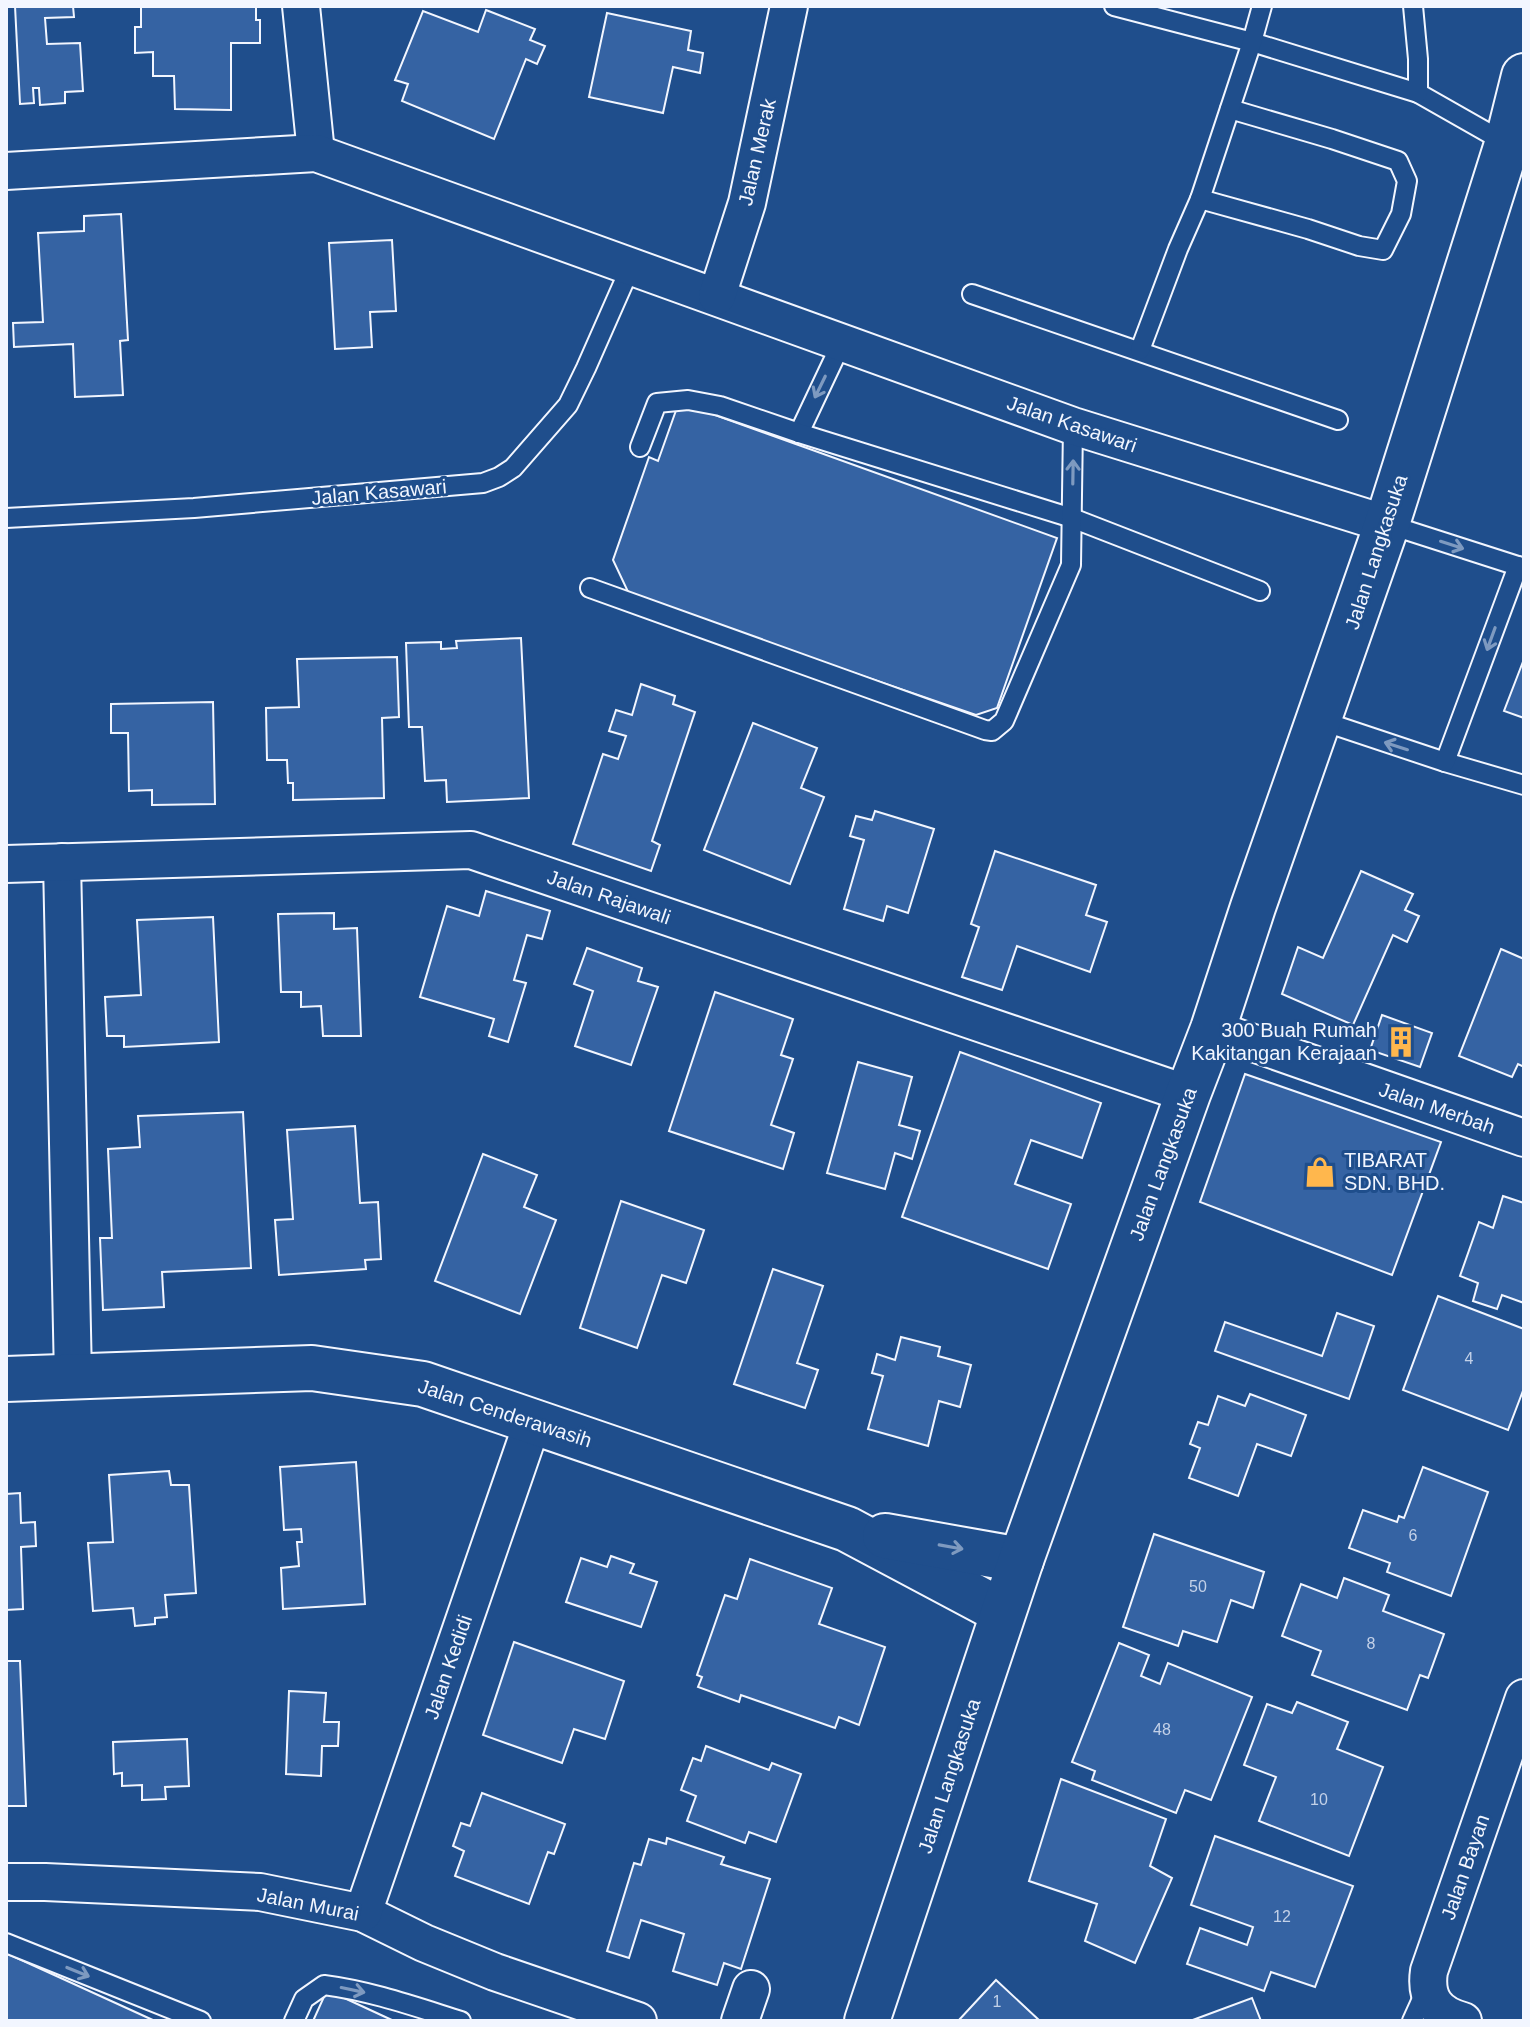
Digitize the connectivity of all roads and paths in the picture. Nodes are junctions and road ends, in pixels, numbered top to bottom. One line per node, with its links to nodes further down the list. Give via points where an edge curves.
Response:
1 (301, 6): 11 (street)
2 (789, 6): 16 (street, Jalan Merak, via 747,203)
3 (1114, 6): 6 (lane)
4 (1262, 6): 6 (lane)
5 (1413, 6): 8 (lane)
6 (1252, 42): 8 (lane); 9 (lane)
7 (1524, 76): 10 (main road, Jalan Langkasuka)
8 (1418, 93): 10 (lane)
9 (1230, 109): 13 (lane); 13 (lane, via 1398,161 1407,181 1401,214 1383,250)
10 (1516, 148): 25 (main road, Jalan Langkasuka)
11 (316, 153): 12 (street, Jalan Kasawari); 14 (street, Jalan Kasawari)
12 (6, 171)
13 (1200, 199): 18 (lane)
14 (631, 266): 16 (street, Jalan Kasawari); 23 (lane, Jalan Kasawari, via 568,405 499,477 483,483 209,507)
15 (972, 294): 18 (lane)
16 (717, 296): 17 (street, Jalan Kasawari)
17 (842, 342): 20 (street, Jalan Kasawari); 21 (lane, one-way to 21)
18 (1140, 350): 19 (lane)
19 (1338, 420)
20 (1073, 426): 24 (lane, one-way to 20); 25 (street, Jalan Kasawari)
21 (799, 433): 22 (lane, via 720,406 670,401 654,406); 24 (lane)
22 (640, 447)
23 (6, 518)
24 (1072, 518): 27 (lane, via 1071,565 1004,721 992,731); 28 (lane)
25 (1387, 524): 26 (lane, Jalan Kasawari, one-way to 26); 29 (main road, Jalan Langkasuka)
26 (1521, 567): 30 (lane, one-way to 30)
27 (590, 588)
28 (1260, 591)
29 (1319, 720): 30 (lane, one-way to 29); 34 (main road, Jalan Langkasuka)
30 (1445, 762): 31 (lane)
31 (1524, 785)
32 (62, 862): 33 (street, Jalan Rajawali); 35 (street, Jalan Rajawali, via 471,850); 37 (street)
33 (6, 864)
34 (1213, 1029): 35 (main road, Jalan Langkasuka); 36 (street, Jalan Merbah)
35 (1188, 1094): 41 (main road, Jalan Langkasuka)
36 (1524, 1138)
37 (73, 1377): 38 (main road, Jalan Cenderawasih); 39 (main road, Jalan Cenderawasih, via 312,1368 423,1384)
38 (6, 1379)
39 (533, 1421): 40 (main road, Jalan Cenderawasih); 45 (street, Jalan Kedidi)
40 (847, 1529): 41 (main road, Jalan Cenderawasih, one-way to 41); 42 (main road, Jalan Cenderawasih)
41 (1021, 1560): 42 (main road, Jalan Langkasuka)
42 (1003, 1612): 52 (main road, Jalan Langkasuka)
43 (1524, 1698): 47 (street, Jalan Bayan)
44 (6, 1882): 45 (street, Jalan Murai, via 260,1892)
45 (363, 1913): 51 (street, Jalan Murai, via 495,1972)
46 (6, 1943): 48 (lane, one-way to 48)
47 (1427, 1988): 53 (lane); 54 (street, via 1436,2006)
48 (201, 2021)
49 (294, 2021): 50 (lane, one-way to 50, via 304,1999 324,1985)
50 (461, 2021)
51 (638, 2021)
52 (867, 2021)
53 (1412, 2021)
54 (1463, 2021)

